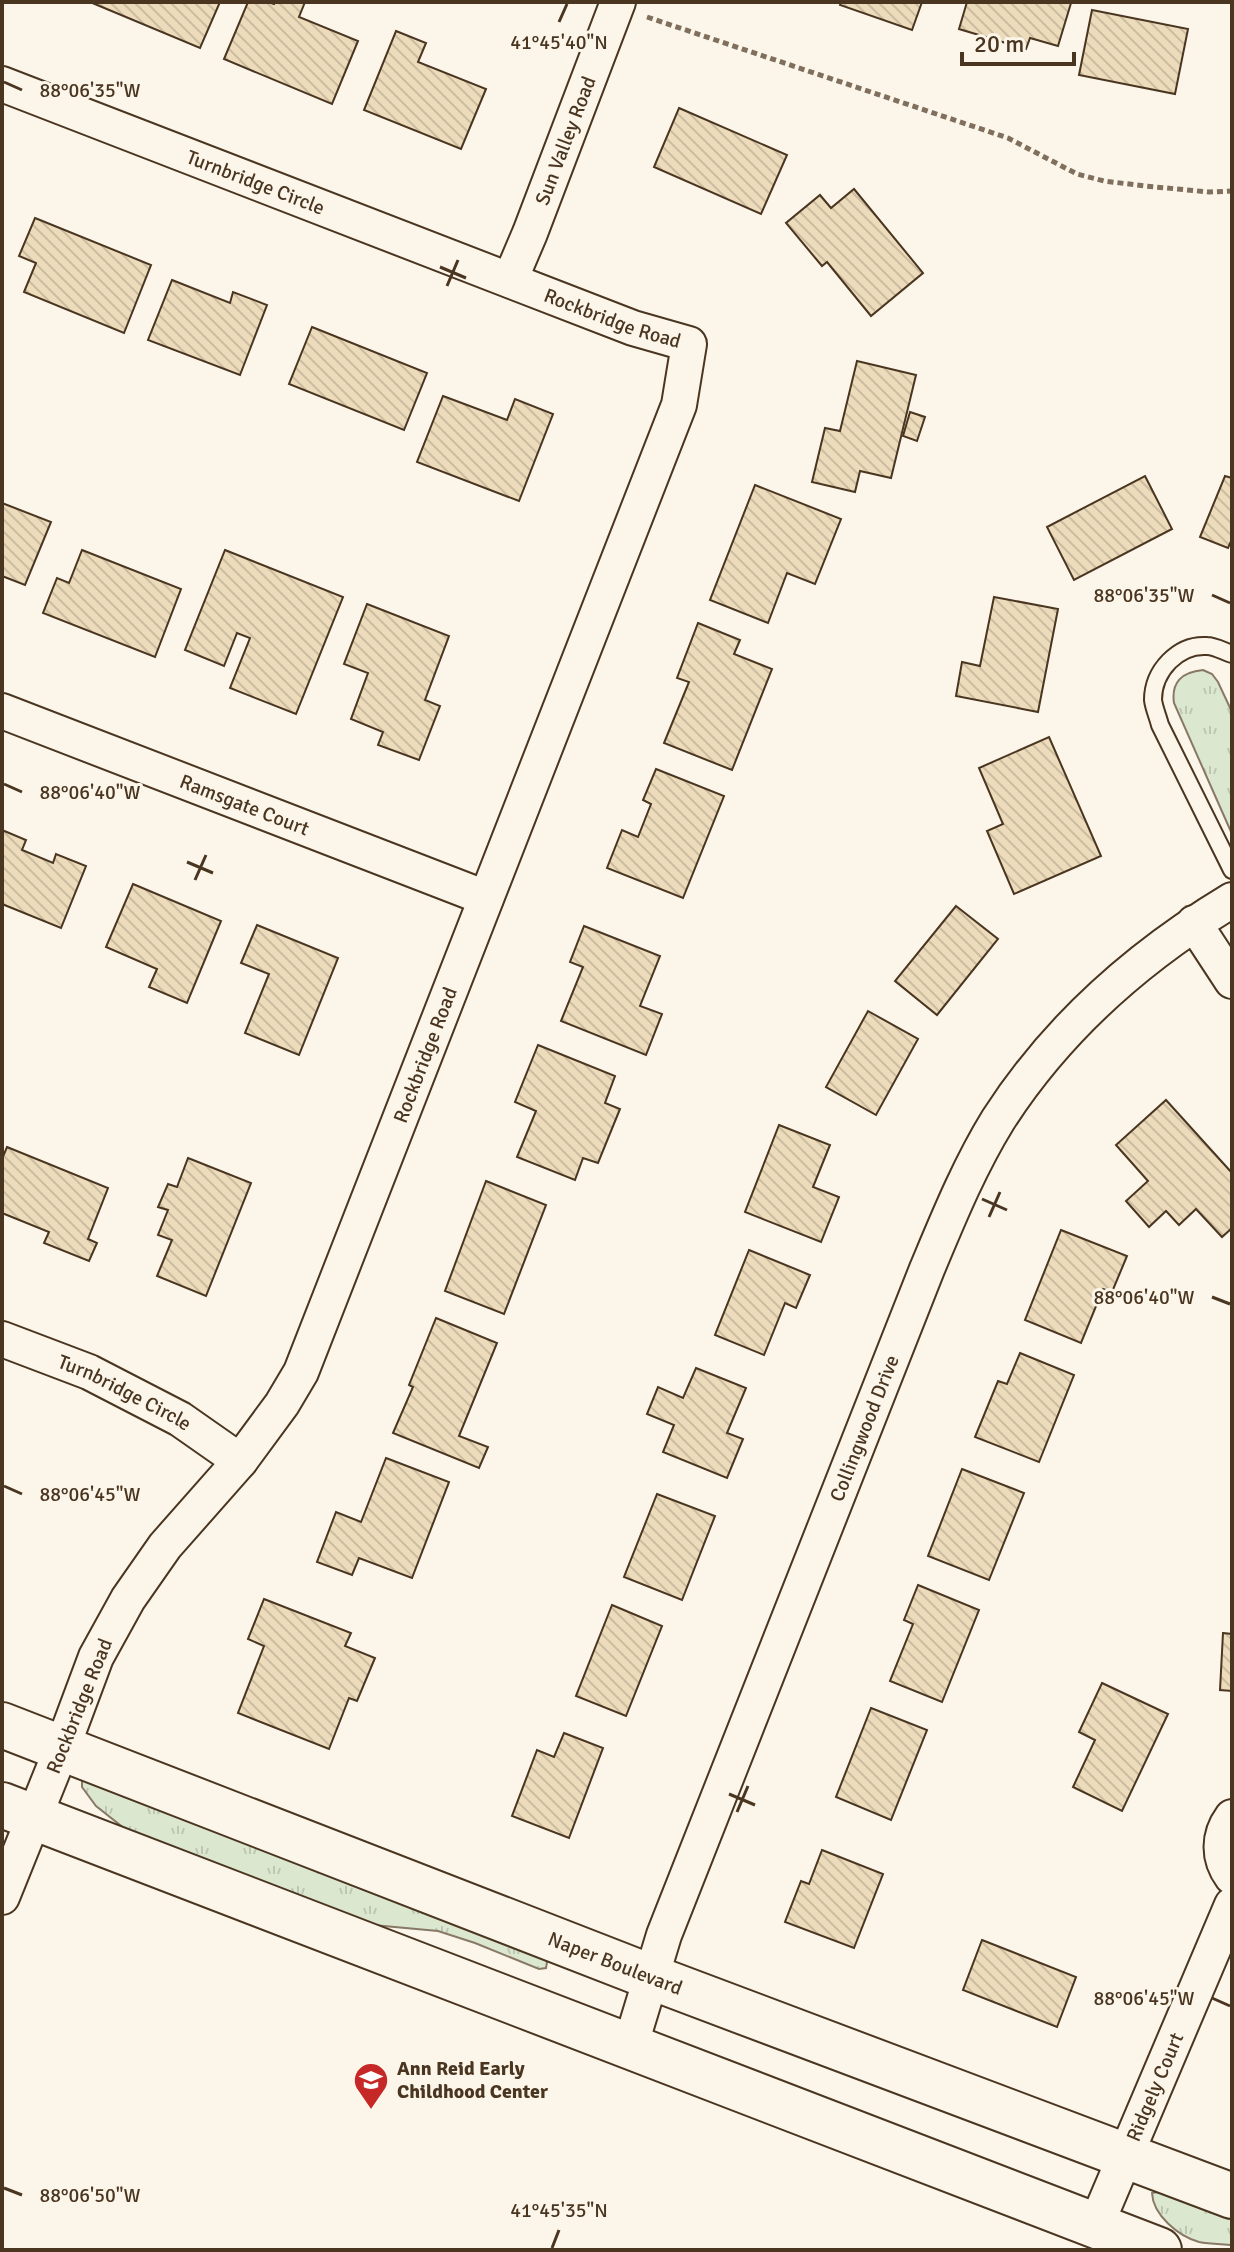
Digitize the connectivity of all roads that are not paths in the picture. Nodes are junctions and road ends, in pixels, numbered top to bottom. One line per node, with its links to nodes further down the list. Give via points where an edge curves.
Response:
1 (628, 8): 3 (street, Sun Valley Road)
2 (2, 84): 3 (street, Turnbridge Circle)
3 (510, 280): 7 (street, Rockbridge Road, via 689,344 679,405)
4 (1232, 654): 6 (lane, via 1209,646 1190,648 1171,659 1157,677 1153,701)
5 (2, 711): 7 (street, Ramsgate Court)
6 (1232, 870)
7 (486, 898): 12 (street, Rockbridge Road, via 301,1372)
8 (1232, 900): 9 (street, Collingwood Drive)
9 (1194, 923): 10 (street); 20 (street, Collingwood Drive, via 1139,964 1060,1039 997,1122 959,1194)
10 (1232, 981)
11 (2, 1339): 12 (street, Turnbridge Circle, via 89,1372 180,1419)
12 (240, 1461): 14 (street, Rockbridge Road, via 165,1546 128,1599 96,1657)
13 (2, 1725): 14 (main road, Naper Boulevard)
14 (62, 1748): 15 (street, Rockbridge Road); 20 (main road, Naper Boulevard)
15 (18, 1812): 18 (street, Rockbridge Road); 21 (main road)
16 (1232, 1817): 17 (street, via 1221,1841 1222,1858)
17 (1232, 1877)
18 (2, 1897)
19 (1232, 1905): 22 (street, Ridgely Court)
20 (651, 1977): 21 (street, Collingwood Drive); 22 (main road, Naper Boulevard)
21 (630, 2047): 24 (main road)
22 (1125, 2156): 23 (main road, Naper Boulevard); 24 (street, Ridgely Court)
23 (1232, 2196)
24 (1096, 2225): 25 (main road)
25 (1159, 2250)

